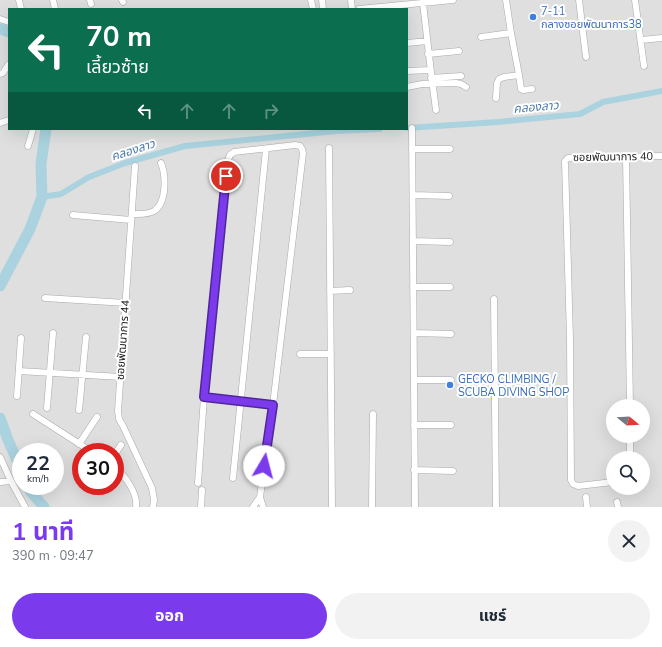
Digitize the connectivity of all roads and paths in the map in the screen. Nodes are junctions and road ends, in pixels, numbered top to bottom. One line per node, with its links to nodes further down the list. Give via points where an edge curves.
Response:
1 (453, 0): 6 (street)
2 (506, 0): 8 (street)
3 (579, 0): 16 (street)
4 (635, 0): 11 (street)
5 (415, 2): 6 (street); 7 (street)
6 (423, 3): 12 (street)
7 (367, 8)
8 (511, 33): 9 (street); 22 (street)
9 (481, 37)
10 (662, 38): 11 (street)
11 (641, 40): 18 (street)
12 (427, 41): 13 (street); 15 (street)
13 (408, 43)
14 (459, 51): 15 (street)
15 (428, 54): 19 (street)
16 (586, 57)
17 (8, 66): 21 (street)
18 (644, 66)
19 (430, 70): 20 (street); 24 (street)
20 (408, 71)
21 (0, 74)
22 (519, 75): 27 (street, via 521,89); 28 (street, via 499,79)
23 (461, 76): 24 (street)
24 (432, 80): 25 (street); 26 (street); 29 (street)
25 (408, 87)
26 (466, 87)
27 (532, 89)
28 (496, 98)
29 (436, 110)
30 (412, 128): 35 (street)
31 (33, 130): 32 (street)
32 (28, 146)
33 (266, 148): 68 (street, via 234,152 228,160); 70 (street); 71 (street, via 295,145 300,146 303,153)
34 (329, 148): 50 (street)
35 (412, 149): 36 (street); 41 (street)
36 (450, 149)
37 (662, 156): 38 (street, ซอยพัฒนาการ 40)
38 (626, 157): 69 (street); 88 (street, ซอยพัฒนาการ 40, via 568,158 565,161 571,480 578,486)
39 (161, 163): 44 (street, via 164,170 161,204 152,212)
40 (135, 166): 44 (street, ซอยพัฒนาการ 44)
41 (413, 195): 42 (street); 45 (street)
42 (449, 196)
43 (73, 215): 44 (street)
44 (132, 217): 53 (street, ซอยพัฒนาการ 44)
45 (413, 241): 46 (street); 47 (street)
46 (450, 242)
47 (413, 287): 48 (street); 55 (street)
48 (450, 287)
49 (350, 290): 50 (street)
50 (330, 291): 60 (street)
51 (45, 298): 53 (street)
52 (494, 299): 102 (street)
53 (126, 303): 64 (street, ซอยพัฒนาการ 44)
54 (53, 333): 62 (street)
55 (414, 333): 56 (street); 65 (street)
56 (451, 334)
57 (86, 336): 63 (street)
58 (20, 338): 61 (street)
59 (300, 354): 60 (street)
60 (331, 354): 99 (street)
61 (19, 371): 62 (street); 67 (street)
62 (50, 373): 63 (street); 72 (street)
63 (82, 375): 64 (street); 73 (street)
64 (120, 377): 95 (street, ซอยพัฒนาการ 44, via 119,419 152,488)
65 (414, 380): 66 (street); 77 (street)
66 (451, 380)
67 (17, 396)
68 (204, 397): 70 (street); 89 (street)
69 (630, 399)
70 (240, 401): 71 (street); 85 (street)
71 (273, 405): 91 (street)
72 (47, 408)
73 (80, 410)
74 (33, 414): 79 (street)
75 (373, 414): 100 (street)
76 (97, 417): 80 (street)
77 (414, 425): 78 (street); 82 (street)
78 (451, 425)
79 (77, 443)
80 (80, 443)
81 (0, 457): 86 (street)
82 (414, 470): 83 (street); 101 (street)
83 (453, 471)
84 (124, 475): 94 (street, via 136,500)
85 (233, 478)
86 (11, 481): 87 (street); 93 (street)
87 (0, 482)
88 (606, 483)
89 (198, 484)
90 (202, 490): 96 (street)
91 (260, 497): 97 (street); 98 (street)
92 (586, 497): 103 (street)
93 (25, 507)
94 (136, 507)
95 (153, 507)
96 (201, 507)
97 (253, 507)
98 (263, 507)
99 (332, 507)
100 (372, 507)
101 (415, 507)
102 (496, 507)
103 (587, 507)

